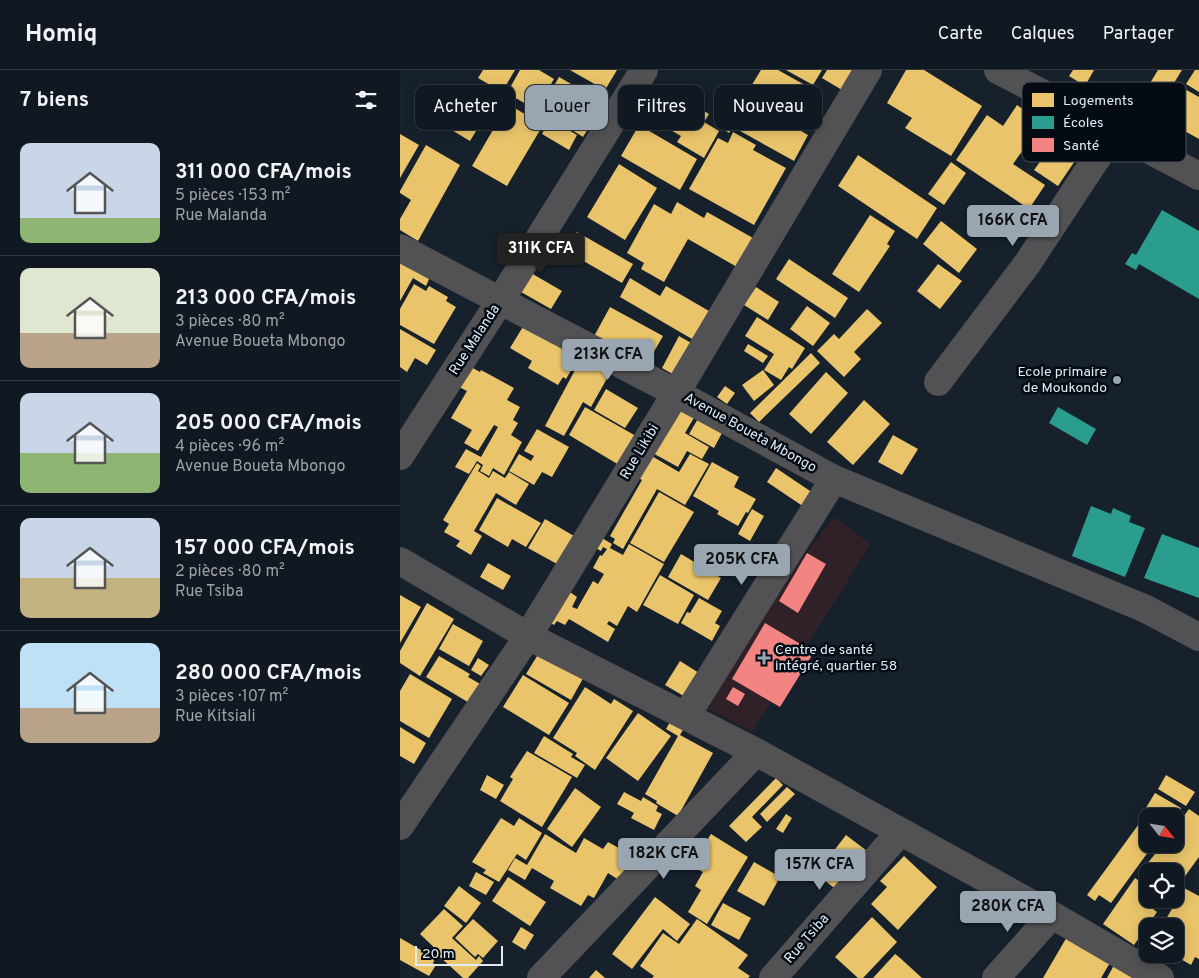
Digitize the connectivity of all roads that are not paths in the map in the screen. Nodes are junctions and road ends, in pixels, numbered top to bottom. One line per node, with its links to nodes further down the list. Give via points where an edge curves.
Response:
1 (644, 70): 9 (street, Rue Malanda)
2 (868, 70): 11 (street, Rue Likibi)
3 (998, 70): 4 (street)
4 (1022, 83)
5 (1094, 162): 10 (street, via 1027,264)
6 (1172, 162): 7 (street)
7 (1199, 176)
8 (400, 248): 9 (street, Avenue Boueta Mbongo)
9 (500, 301): 11 (street, Avenue Boueta Mbongo); 12 (street, Rue Malanda)
10 (938, 382)
11 (676, 392): 13 (street, Avenue Boueta Mbongo); 15 (street, Rue Likibi)
12 (400, 456)
13 (834, 479): 16 (street, Avenue Boueta Mbongo, via 1146,609); 17 (street)
14 (400, 561): 15 (street)
15 (528, 636): 17 (street); 19 (street, Rue Likibi)
16 (1199, 637)
17 (686, 716): 18 (street)
18 (756, 752): 20 (street); 22 (street)
19 (400, 826)
20 (900, 832): 21 (street); 23 (street, Rue Tsiba)
21 (1052, 916): 24 (street); 25 (street)
22 (541, 978)
23 (773, 978)
24 (996, 978)
25 (1160, 978)

